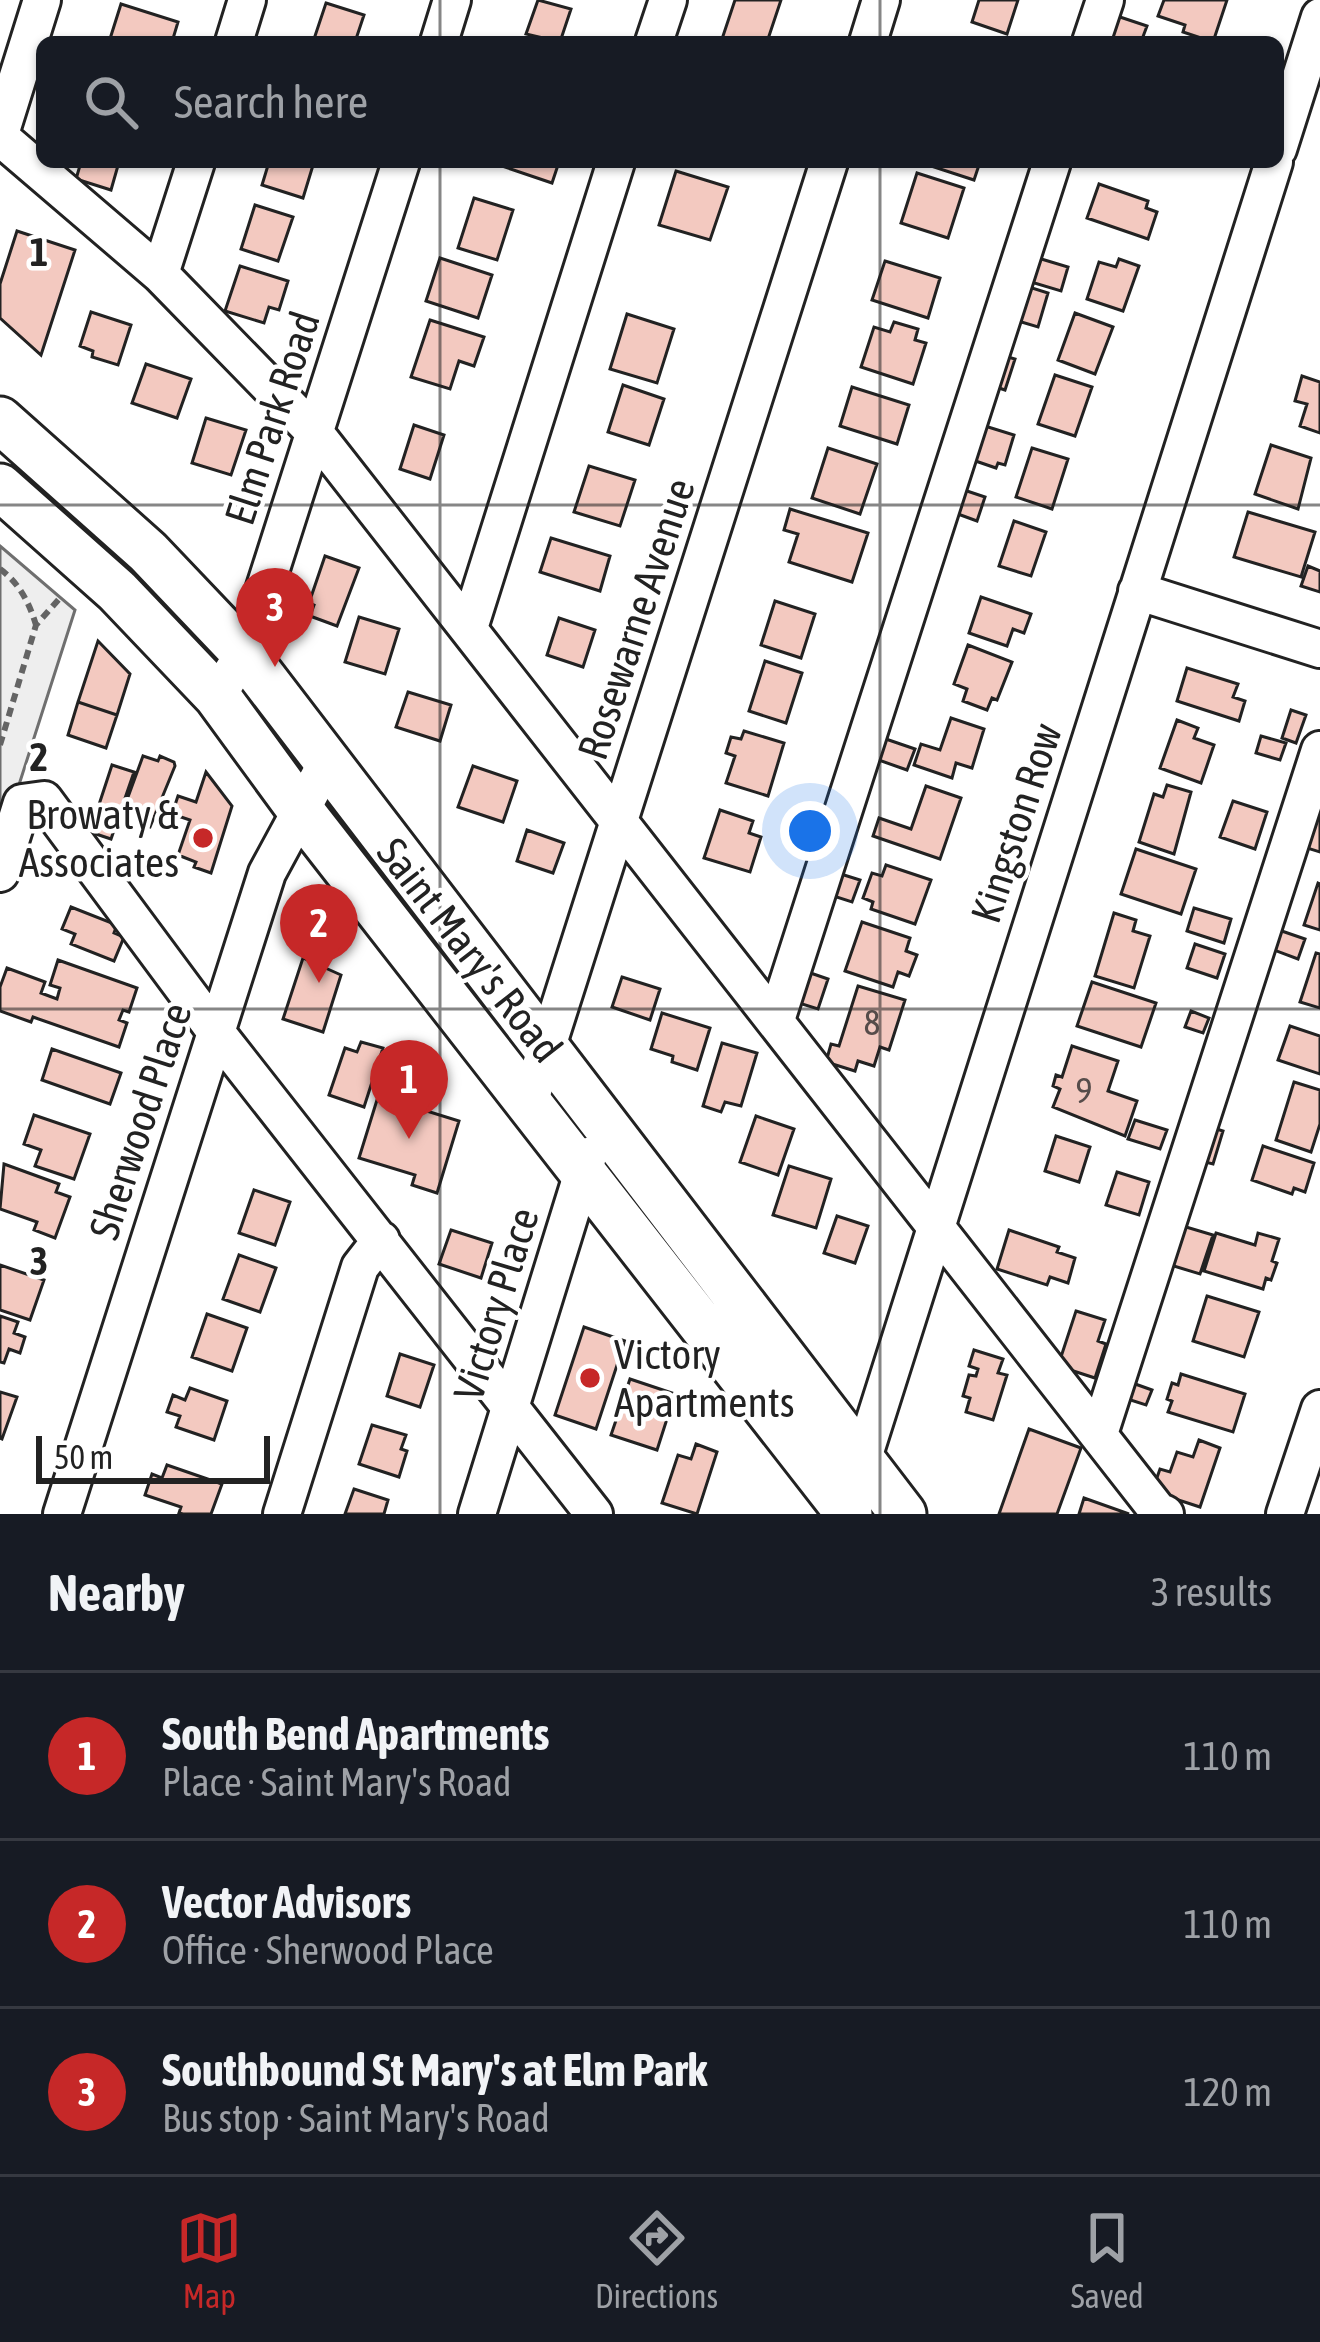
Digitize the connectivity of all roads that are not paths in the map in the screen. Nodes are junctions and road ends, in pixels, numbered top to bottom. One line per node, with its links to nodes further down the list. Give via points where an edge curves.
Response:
1 (42, 0): 14 (street)
2 (248, 0): 8 (street)
3 (452, 0): 9 (street)
4 (668, 0): 10 (street)
5 (881, 0): 11 (street)
6 (1105, 0): 12 (street)
7 (1320, 17): 13 (street)
8 (236, 36)
9 (441, 36)
10 (656, 36)
11 (870, 36)
12 (1093, 36)
13 (1284, 129)
14 (0, 135): 15 (street)
15 (36, 166)
16 (38, 168): 23 (street)
17 (194, 168): 23 (street)
18 (399, 168): 25 (street, Elm Park Road)
19 (614, 168): 28 (street)
20 (828, 168): 35 (street, Rosewarne Avenue)
21 (1050, 168): 37 (street)
22 (1272, 168): 27 (street, Kingston Row)
23 (160, 274): 25 (street)
24 (0, 420): 30 (main road, Saint Mary's Road, via 148,552)
25 (315, 433): 28 (street); 30 (street, Elm Park Road)
26 (0, 488): 31 (main road, Saint Mary's Road, via 117,591)
27 (1137, 591): 29 (street); 43 (street, Kingston Row)
28 (469, 628): 35 (street)
29 (1320, 649)
30 (244, 652): 31 (street, Elm Park Road); 33 (main road, Saint Mary's Road)
31 (217, 696): 34 (main road, Saint Mary's Road)
32 (1320, 750): 47 (street)
33 (326, 764): 34 (street, Sherwood Place); 39 (main road, Saint Mary's Road)
34 (301, 811): 38 (street, Sherwood Place, via 267,872); 40 (main road, Saint Mary's Road)
35 (620, 818): 37 (street); 39 (street, Rosewarne Avenue)
36 (0, 873): 38 (street, via 22,802 44,800)
37 (776, 1020): 43 (street)
38 (216, 1032): 44 (street); 49 (street, Sherwood Place)
39 (546, 1048): 40 (street, Rosewarne Avenue); 41 (main road, Saint Mary's Road)
40 (529, 1103): 42 (main road, Saint Mary's Road)
41 (598, 1118): 42 (street, Victory Place); 48 (main road, Saint Mary's Road)
42 (583, 1171): 45 (street, Victory Place); 53 (main road, Saint Mary's Road)
43 (935, 1222): 47 (street); 48 (street, Kingston Row)
44 (381, 1240): 45 (street); 50 (street, via 360,1267)
45 (513, 1407): 51 (street, Victory Place); 52 (street)
46 (1320, 1408): 57 (street)
47 (1099, 1434): 56 (street)
48 (862, 1461): 54 (street, Kingston Row); 55 (main road, Saint Mary's Road)
49 (62, 1514)
50 (282, 1514)
51 (477, 1514)
52 (595, 1514)
53 (849, 1514)
54 (861, 1514)
55 (903, 1514)
56 (1165, 1514)
57 (1285, 1514)

